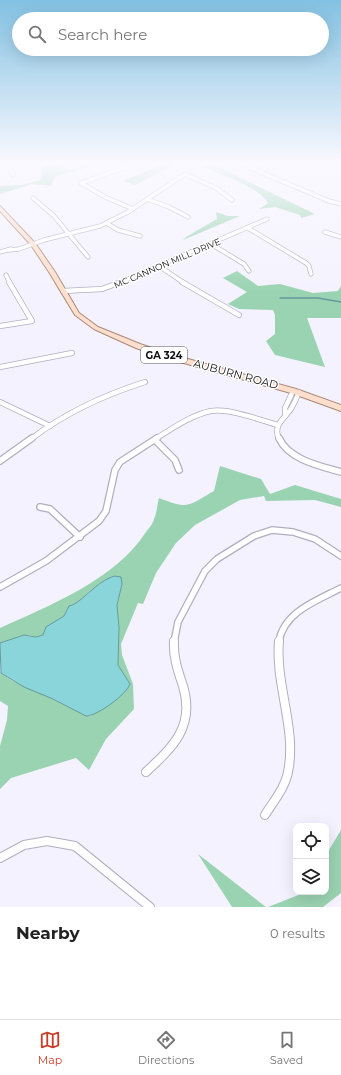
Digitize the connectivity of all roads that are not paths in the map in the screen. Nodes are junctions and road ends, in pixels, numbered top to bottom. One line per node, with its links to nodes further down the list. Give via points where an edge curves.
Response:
1 (43, 206): 12 (street)
2 (128, 206): 6 (street)
3 (138, 206): 6 (street)
4 (167, 206): 7 (street)
5 (0, 208): 15 (main road, AUBURN ROAD / GA 324)
6 (134, 209): 9 (street)
7 (188, 217)
8 (267, 219): 10 (street, MC CANNON MILL DRIVE)
9 (108, 224): 12 (street); 13 (street, via 118,230)
10 (248, 228): 16 (street, MC CANNON MILL DRIVE); 21 (street, via 306,262)
11 (325, 232): 14 (street)
12 (70, 235): 15 (street); 18 (street)
13 (140, 236)
14 (341, 237)
15 (33, 244): 17 (street, via 27,248); 23 (main road, AUBURN ROAD / GA 324)
16 (211, 244): 19 (street, MC CANNON MILL DRIVE); 20 (street, via 244,264)
17 (0, 252)
18 (88, 257)
19 (158, 266): 23 (street, MC CANNON MILL DRIVE, via 102,289); 24 (street)
20 (249, 271)
21 (311, 274)
22 (6, 275): 25 (street, via 12,291 28,310 32,321)
23 (63, 291): 29 (main road, AUBURN ROAD / GA 324, via 82,319 116,337 168,356)
24 (239, 315)
25 (0, 326)
26 (72, 353): 27 (street)
27 (0, 367)
28 (146, 382): 33 (street, via 88,404)
29 (296, 391): 31 (main road, AUBURN ROAD / GA 324); 32 (street, via 290,410 285,413)
30 (0, 402): 33 (street)
31 (341, 408)
32 (278, 425): 34 (street, via 211,411 194,417); 37 (street, via 279,439 291,453)
33 (50, 426): 35 (street)
34 (155, 440): 36 (street, via 175,460); 39 (street, via 120,462 115,470 106,511 99,521)
35 (0, 461)
36 (179, 470)
37 (341, 472)
38 (40, 507): 39 (street, via 50,510)
39 (80, 537): 41 (street, via 46,561)
40 (341, 556): 43 (street, via 331,548 304,535 276,529 253,535 204,572 177,624 174,636 173,647 188,706 185,722 180,737 171,749)
41 (0, 586)
42 (341, 588): 44 (street, via 295,614 279,638 279,669 289,732 290,757 282,789)
43 (146, 772)
44 (265, 815)
45 (0, 858): 46 (street, via 24,845 47,841 75,846)
46 (150, 907)

